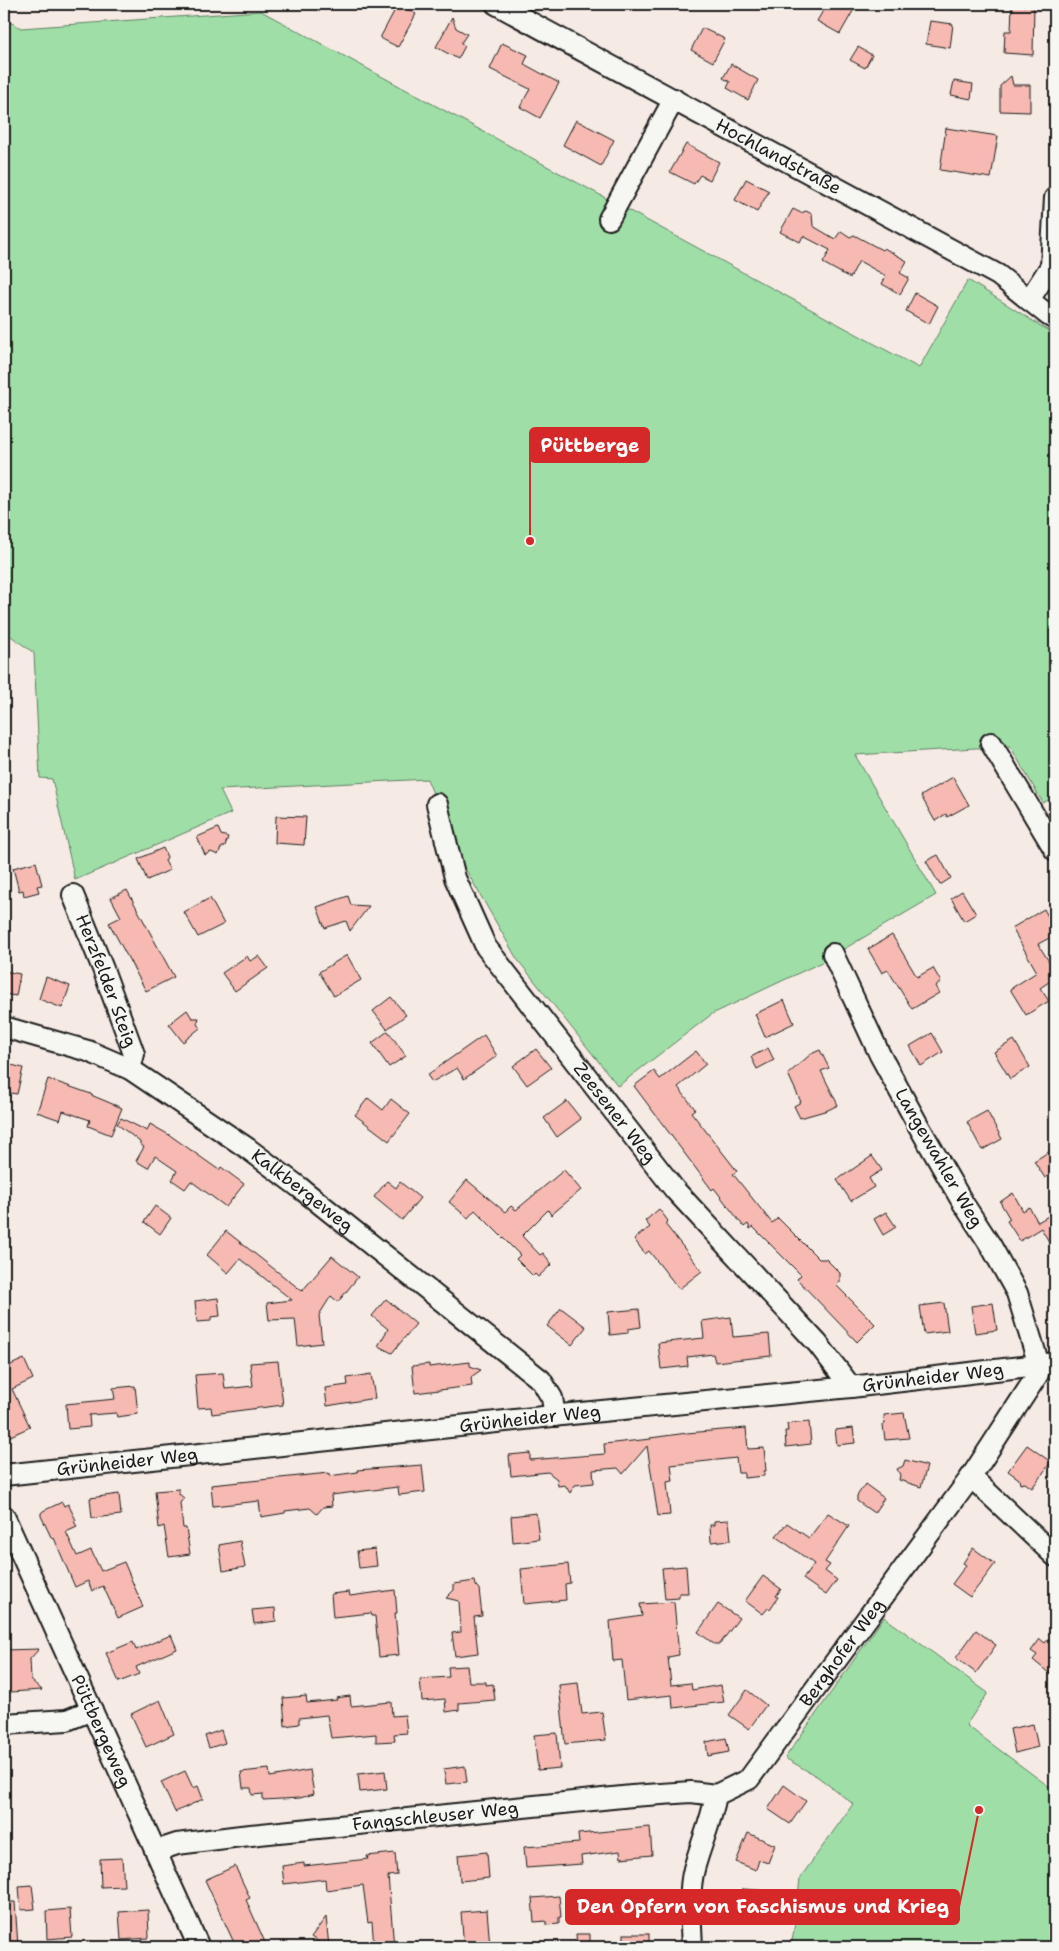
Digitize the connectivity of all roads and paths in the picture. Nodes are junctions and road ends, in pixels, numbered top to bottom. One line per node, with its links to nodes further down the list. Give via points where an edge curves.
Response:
1 (496, 4): 2 (street, Hochlandstraße)
2 (674, 99): 4 (street); 5 (street, Hochlandstraße, via 998,275)
3 (1055, 198): 5 (street, via 1052,266)
4 (609, 219)
5 (1030, 300): 6 (street, Hochlandstraße)
6 (1055, 319)
7 (991, 743): 9 (street)
8 (437, 804): 15 (street, Zeesener Weg, via 455,878 486,948 675,1190 818,1344)
9 (1055, 850)
10 (73, 895): 13 (street, Herzfelder Steig, via 134,1054)
11 (832, 954): 14 (street, Langewahler Weg, via 916,1123 1017,1293)
12 (4, 1027): 13 (street, Kalkbergeweg, via 88,1051)
13 (130, 1069): 16 (street, Kalkbergeweg, via 299,1187 541,1380 552,1398)
14 (1047, 1364): 15 (street, Grünheider Weg); 18 (street, Berghofer Weg)
15 (851, 1387): 16 (street, Grünheider Weg)
16 (555, 1416): 17 (street, Grünheider Weg)
17 (4, 1474)
18 (971, 1477): 20 (street); 23 (street, Berghofer Weg, via 749,1779)
19 (4, 1516): 21 (street, Püttbergeweg)
20 (1055, 1556)
21 (92, 1710): 22 (street, via 67,1720); 24 (street, Püttbergeweg)
22 (4, 1724)
23 (716, 1795): 24 (street, Fangschleuser Weg, via 691,1792 632,1796 241,1836 177,1844); 26 (street, via 712,1819 693,1871)
24 (156, 1851): 25 (street, Püttbergeweg)
25 (200, 1947)
26 (692, 1947)

